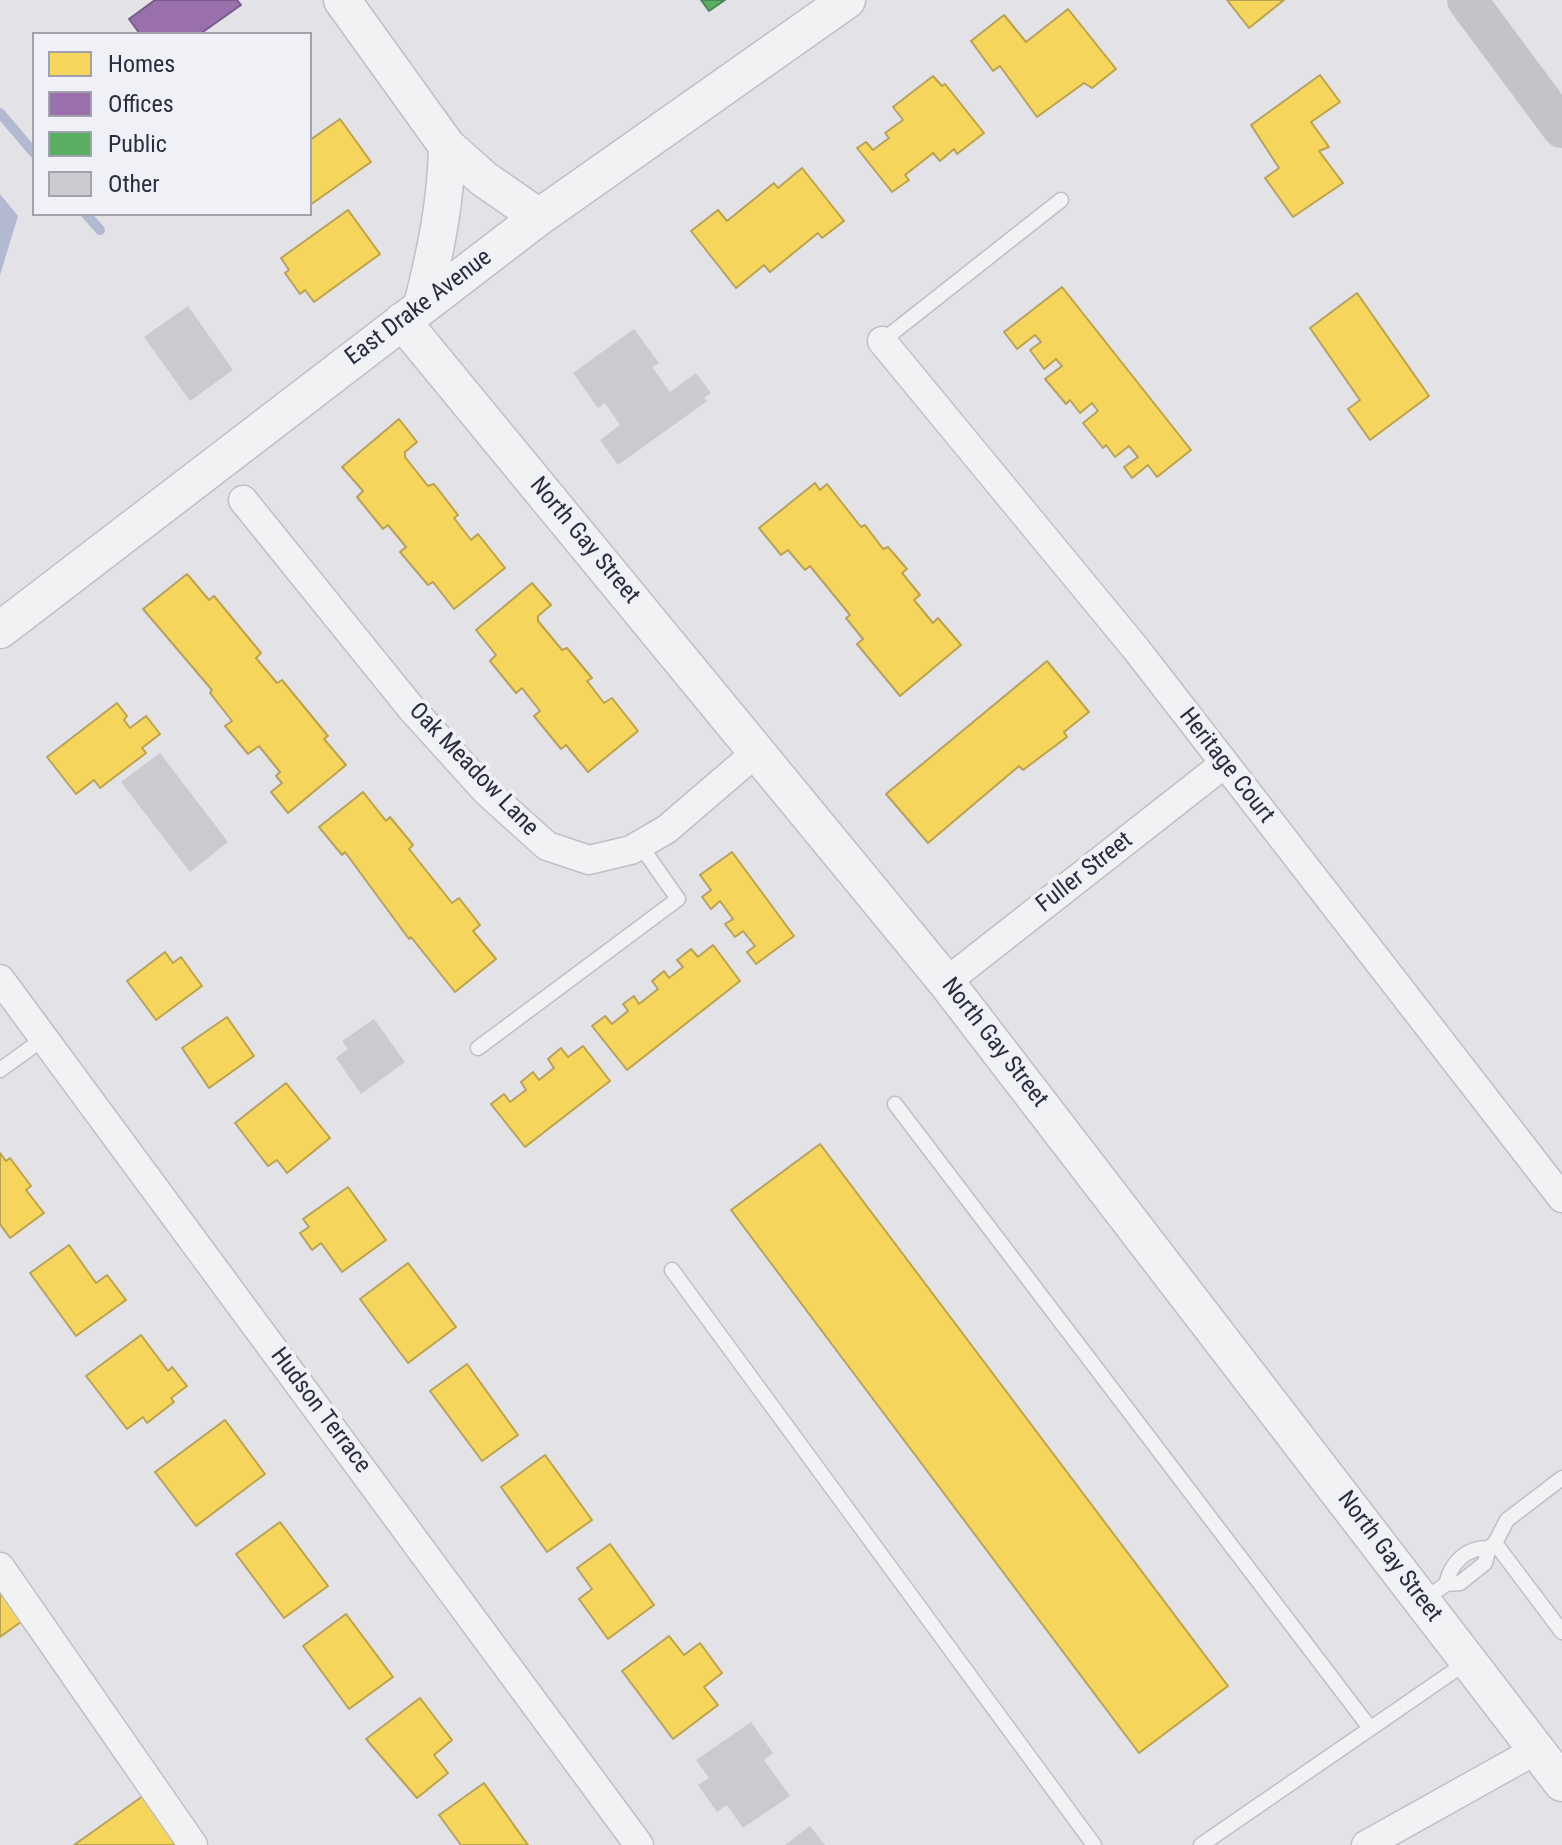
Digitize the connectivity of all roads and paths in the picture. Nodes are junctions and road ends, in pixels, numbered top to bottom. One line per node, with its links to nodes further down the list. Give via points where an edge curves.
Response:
1 (342, 0): 5 (street)
2 (847, 0): 7 (street, East Drake Avenue)
3 (1467, 0): 4 (main road)
4 (1562, 128)
5 (447, 146): 7 (street); 8 (street, via 437,247)
6 (1061, 200): 9 (lane)
7 (539, 217): 8 (street, East Drake Avenue)
8 (412, 313): 11 (street, East Drake Avenue); 12 (street, North Gay Street)
9 (882, 341): 13 (street, Heritage Court)
10 (243, 500): 14 (street, Oak Meadow Lane, via 411,708 487,792 547,846 589,860)
11 (0, 629)
12 (759, 750): 14 (street, Oak Meadow Lane, via 667,829); 16 (street, North Gay Street)
13 (1224, 764): 16 (street, Fuller Street); 21 (street, Heritage Court)
14 (640, 845): 18 (lane, via 678,899)
15 (0, 979): 17 (street, Hudson Terrace)
16 (946, 982): 26 (street, North Gay Street)
17 (43, 1039): 19 (lane); 33 (street, Hudson Terrace)
18 (478, 1048)
19 (0, 1070)
20 (895, 1104): 29 (lane)
21 (1562, 1198)
22 (672, 1270): 34 (lane)
23 (1562, 1478): 24 (lane, via 1507,1520)
24 (1492, 1546): 26 (lane, via 1485,1563 1460,1583); 27 (lane)
25 (0, 1567): 32 (street)
26 (1435, 1592): 28 (street, North Gay Street)
27 (1562, 1632)
28 (1468, 1662): 29 (lane); 30 (street, North Gay Street)
29 (1370, 1728): 35 (lane)
30 (1538, 1749): 31 (street, North Gay Street); 36 (street)
31 (1562, 1783)
32 (193, 1845)
33 (639, 1845)
34 (1094, 1845)
35 (1201, 1845)
36 (1366, 1845)

